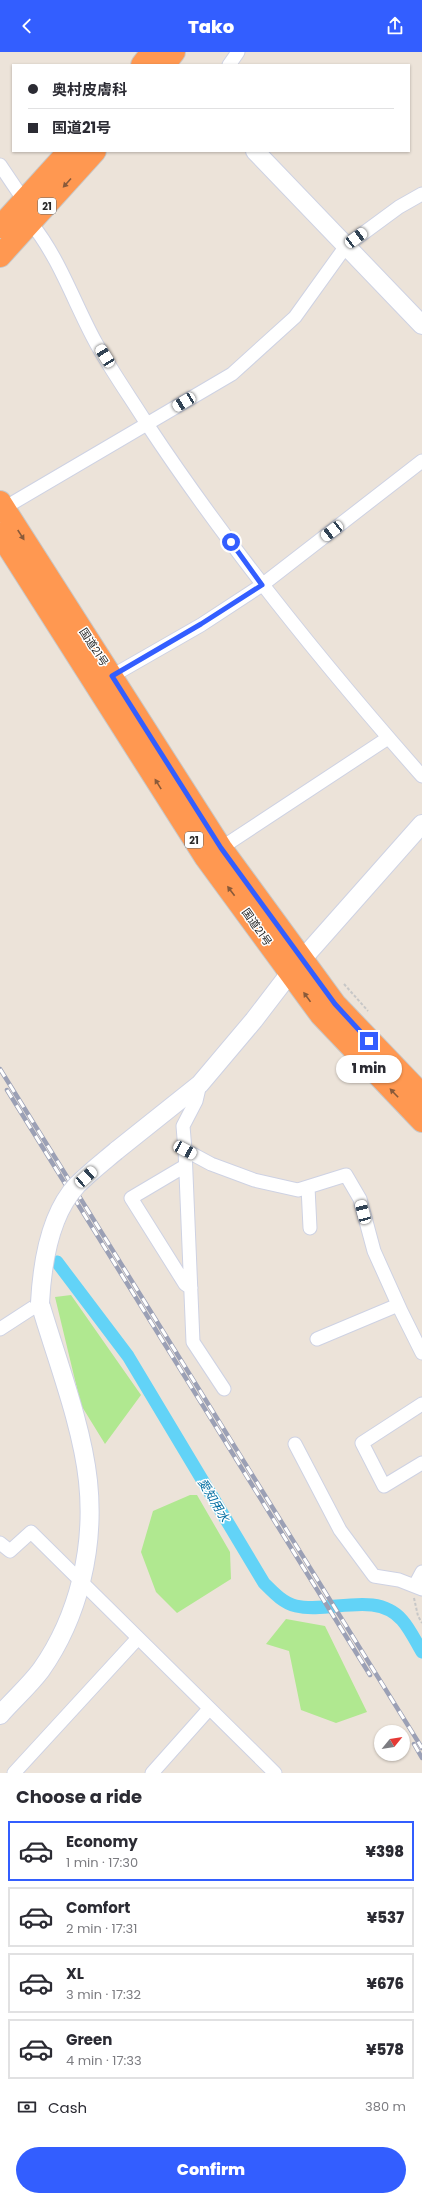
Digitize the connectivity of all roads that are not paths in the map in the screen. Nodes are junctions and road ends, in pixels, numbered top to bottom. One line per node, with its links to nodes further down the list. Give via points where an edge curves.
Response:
1 (238, 52): 4 (street)
2 (168, 57): 3 (highway)
3 (145, 64)
4 (230, 64)
5 (68, 152): 10 (highway, 21)
6 (95, 152): 11 (highway, 21, one-way to 11)
7 (256, 152): 13 (street)
8 (0, 165): 10 (street)
9 (422, 194): 13 (street, via 399,206)
10 (24, 202): 12 (highway, 21)
11 (31, 223): 14 (highway, 21); 16 (street, via 49,246 96,343)
12 (0, 227)
13 (346, 246): 15 (street); 16 (street, via 294,317 238,369)
14 (0, 256)
15 (422, 325)
16 (148, 424): 18 (street); 20 (street)
17 (422, 461): 20 (street)
18 (2, 505): 21 (highway, 国道21号 / 21, one-way to 21)
19 (0, 534): 26 (highway, 国道21号 / 21, one-way to 19, via 202,852)
20 (262, 585): 21 (street); 22 (street)
21 (112, 676): 25 (highway, 国道21号 / 21)
22 (388, 738): 23 (street); 25 (street)
23 (422, 776)
24 (422, 824): 26 (street)
25 (221, 848): 26 (highway, 国道21号 / 21)
26 (297, 966): 27 (street); 28 (highway, 国道21号 / 21); 29 (highway, 国道21号 / 21, one-way to 26, via 320,1015)
27 (200, 1084): 30 (street, via 196,1101 183,1126); 35 (street, bridge, via 116,1150 76,1186 60,1211 44,1258)
28 (422, 1095)
29 (422, 1120)
30 (185, 1150): 31 (street); 32 (street, via 211,1164 254,1180 298,1190)
31 (185, 1166): 34 (street); 34 (street, via 131,1198 185,1284)
32 (308, 1187): 33 (street); 36 (street, via 346,1175 360,1199 374,1251)
33 (310, 1228)
34 (191, 1288): 40 (street, via 193,1342)
35 (40, 1303): 37 (street); 46 (street, via 78,1430 88,1480 89,1537)
36 (398, 1305): 38 (street); 39 (street)
37 (0, 1329)
38 (317, 1339)
39 (422, 1353)
40 (224, 1389)
41 (422, 1404): 43 (street, via 362,1443 384,1486)
42 (295, 1444): 47 (street, via 340,1530 374,1576 399,1580)
43 (422, 1463)
44 (0, 1543): 46 (street, via 10,1551 31,1532)
45 (422, 1572): 47 (street)
46 (81, 1581): 48 (street); 50 (street, via 68,1623 40,1670)
47 (418, 1587)
48 (138, 1638): 49 (street); 51 (street)
49 (209, 1709): 52 (street); 53 (street)
50 (0, 1715)
51 (14, 1773)
52 (152, 1773)
53 (275, 1773)

